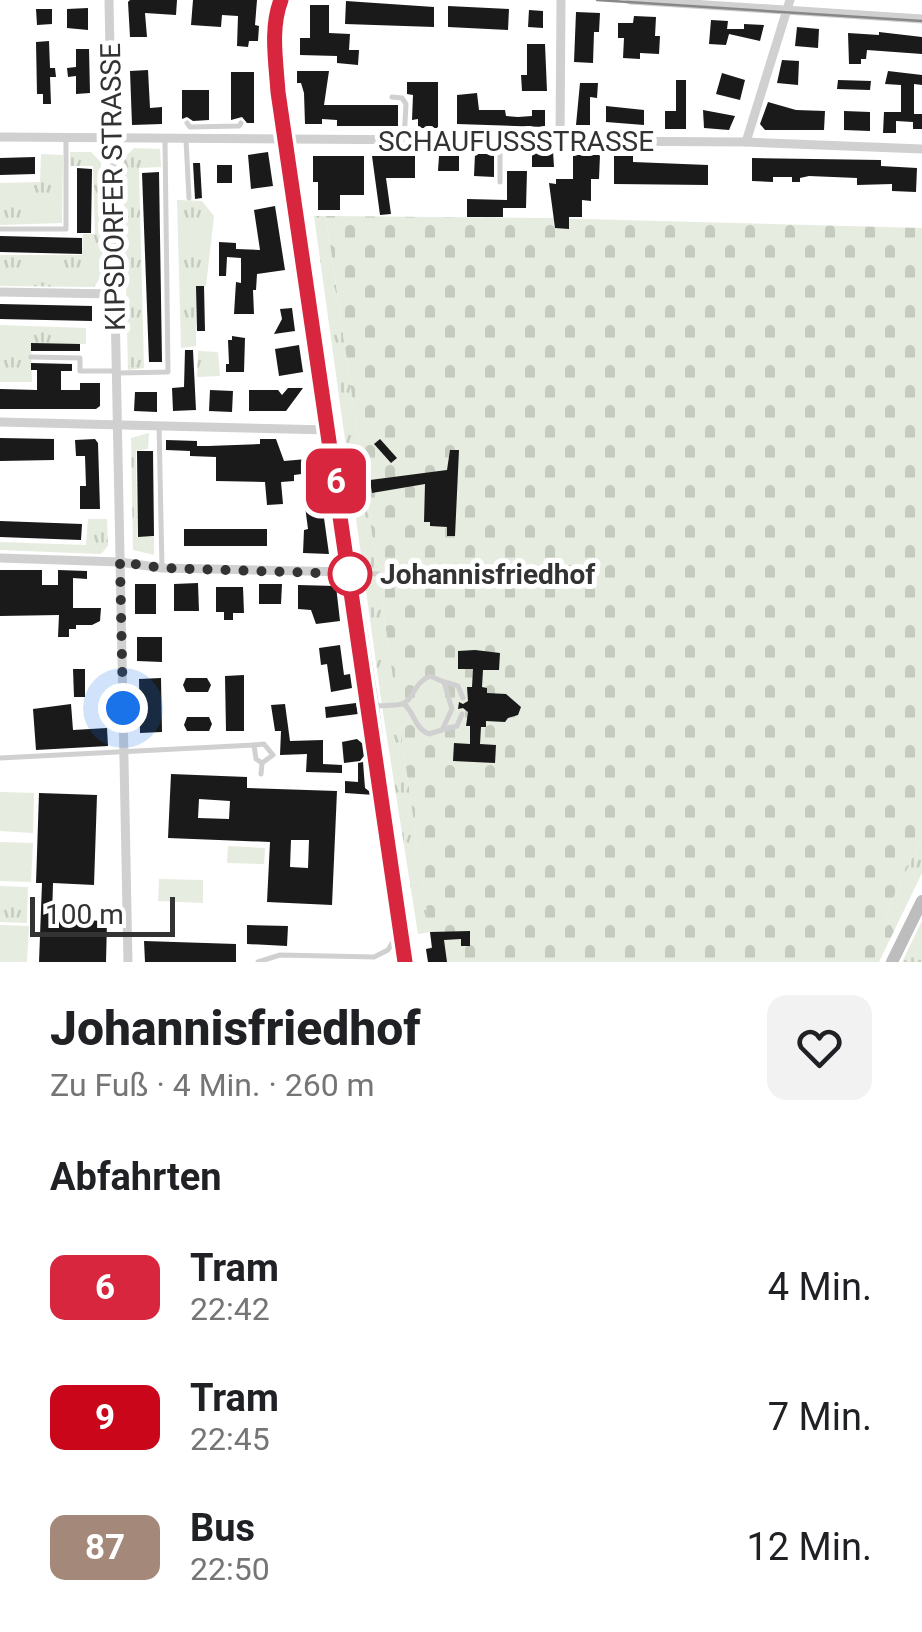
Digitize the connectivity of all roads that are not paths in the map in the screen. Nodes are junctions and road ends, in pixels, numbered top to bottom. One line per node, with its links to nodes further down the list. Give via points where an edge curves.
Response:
1 (108, 0): 13 (street, KIPSDORFER STRASSE)
2 (280, 0): 17 (main road)
3 (561, 0): 20 (street)
4 (630, 0): 5 (street)
5 (789, 5): 6 (street); 21 (street)
6 (922, 19)
7 (392, 97): 18 (lane, via 406,104)
8 (187, 123): 10 (lane)
9 (241, 123): 10 (lane)
10 (216, 126): 16 (lane)
11 (0, 137): 12 (street, SCHAUFUSSSTRASSE)
12 (66, 139): 13 (street, SCHAUFUSSSTRASSE); 25 (lane, via 66,229)
13 (110, 139): 14 (street, SCHAUFUSSSTRASSE); 27 (street, KIPSDORFER STRASSE)
14 (165, 140): 15 (street, SCHAUFUSSSTRASSE); 29 (lane, KIPSDORFER STRASSE, via 168,372)
15 (186, 140): 16 (street, SCHAUFUSSSTRASSE); 24 (lane)
16 (216, 140): 17 (street, SCHAUFUSSSTRASSE)
17 (287, 140): 18 (street, SCHAUFUSSSTRASSE); 33 (main road)
18 (404, 140): 19 (street, SCHAUFUSSSTRASSE)
19 (500, 140): 20 (street, SCHAUFUSSSTRASSE); 23 (lane)
20 (560, 140): 21 (street, SCHAUFUSSSTRASSE)
21 (746, 142): 22 (street, SCHAUFUSSSTRASSE)
22 (922, 148)
23 (500, 182)
24 (189, 198)
25 (0, 229)
26 (0, 292): 27 (street)
27 (114, 294): 29 (street, KIPSDORFER STRASSE)
28 (31, 357): 29 (lane, via 80,358 80,371)
29 (117, 372): 31 (street, KIPSDORFER STRASSE)
30 (0, 422): 31 (street)
31 (119, 424): 32 (street); 35 (street, KIPSDORFER STRASSE)
32 (160, 426): 33 (street); 36 (lane)
33 (331, 430): 37 (main road)
34 (0, 558): 35 (street)
35 (120, 562): 36 (street); 46 (street, KIPSDORFER STRASSE)
36 (162, 568): 37 (street)
37 (352, 572): 38 (lane); 42 (main road)
38 (378, 574)
39 (444, 682): 40 (lane, via 458,686); 41 (lane, via 424,678); 44 (lane, via 452,710)
40 (463, 698)
41 (404, 704): 42 (lane); 44 (lane, via 424,732)
42 (373, 706): 51 (main road)
43 (462, 714): 44 (lane, via 457,726)
44 (442, 730)
45 (254, 745): 46 (lane); 48 (lane); 48 (lane, via 264,744 273,755)
46 (124, 752): 47 (lane); 52 (street, KIPSDORFER STRASSE)
47 (0, 758)
48 (262, 763): 49 (lane)
49 (262, 774)
50 (922, 901): 55 (main road)
51 (401, 923): 53 (lane, via 396,940 374,957 280,955); 54 (main road)
52 (128, 962)
53 (258, 962)
54 (406, 962)
55 (892, 962)

